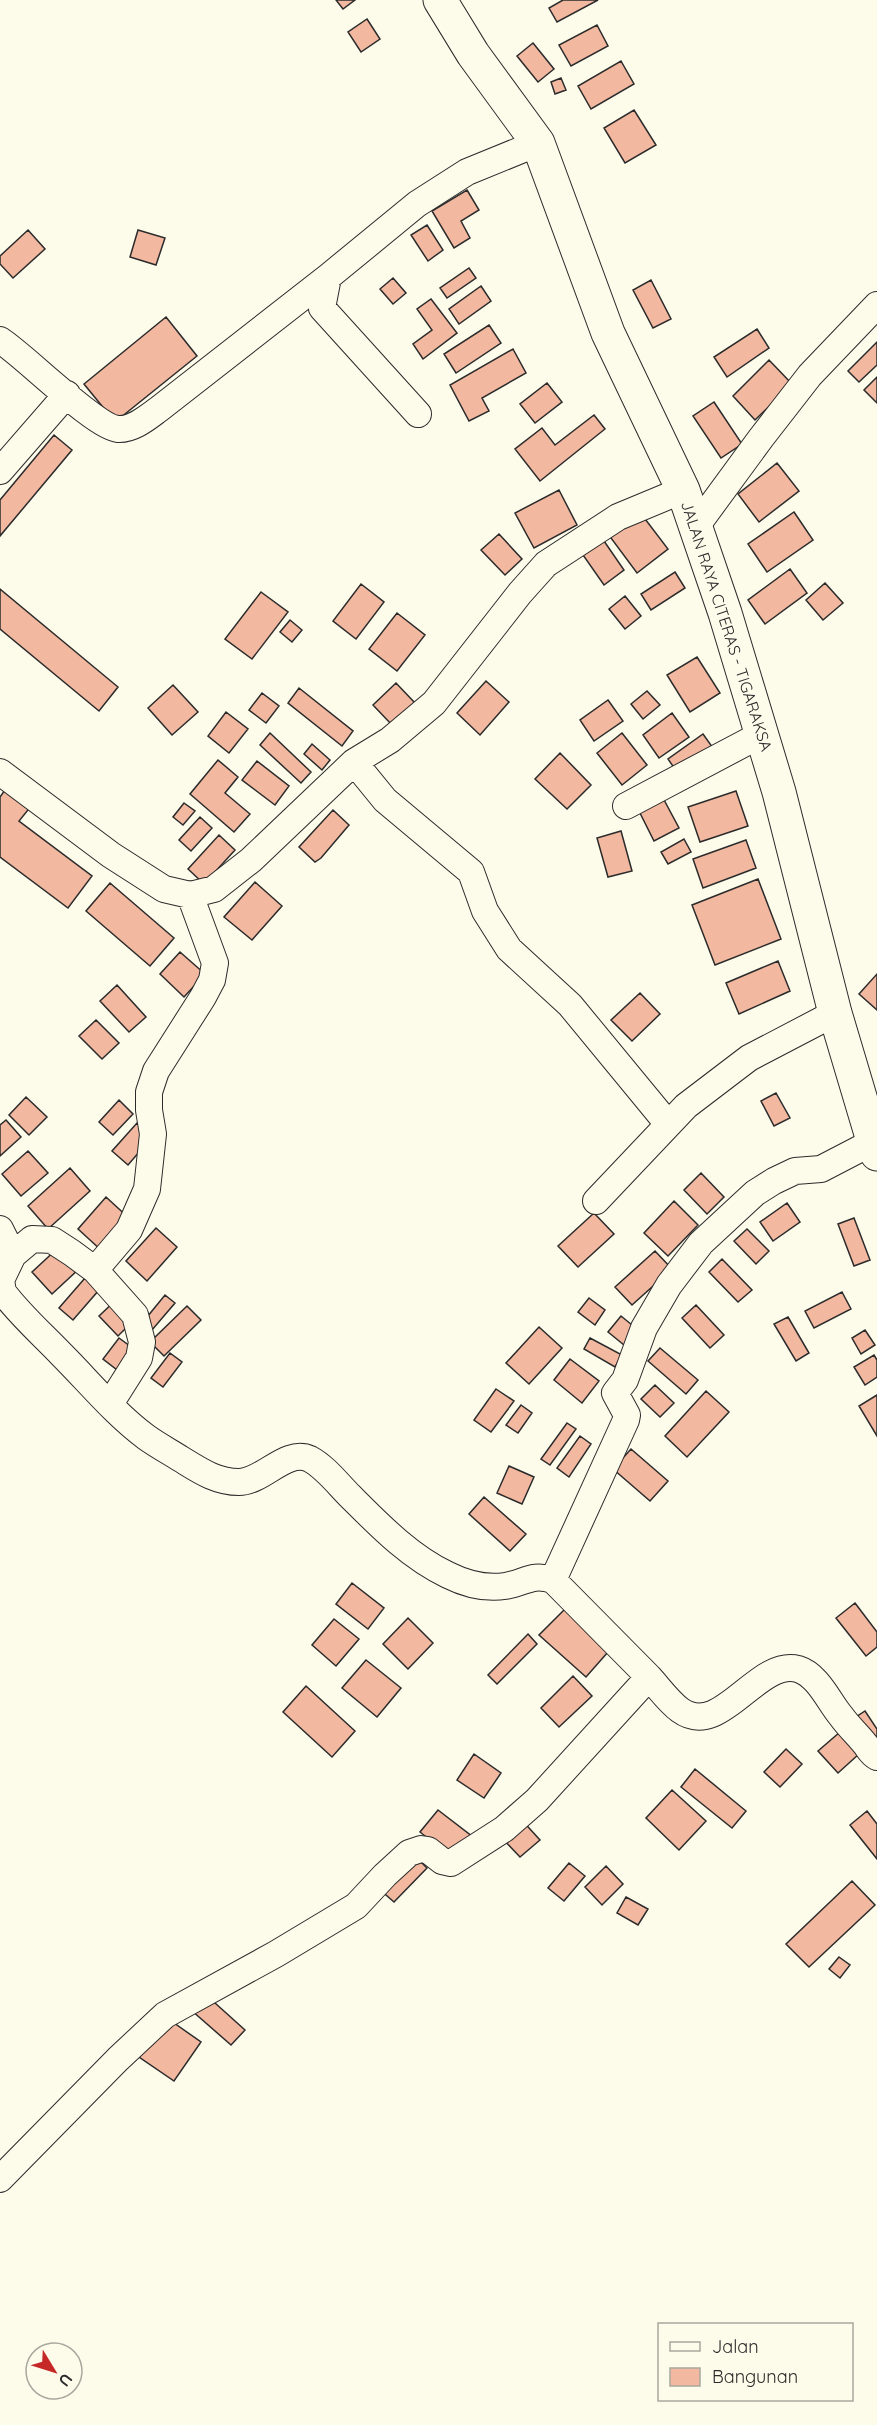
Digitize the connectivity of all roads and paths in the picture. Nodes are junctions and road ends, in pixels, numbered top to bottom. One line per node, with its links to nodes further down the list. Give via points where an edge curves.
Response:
1 (441, 0): 2 (main road, JALAN RAYA CITERAS - TIGARAKSA, via 473,54)
2 (538, 143): 3 (street, via 467,172 417,204); 9 (main road, JALAN RAYA CITERAS - TIGARAKSA, via 608,333)
3 (328, 277): 6 (street, via 132,427 117,429 97,419); 7 (street, via 322,308)
4 (877, 304): 10 (street, via 810,375)
5 (0, 340): 6 (street)
6 (67, 394): 8 (street)
7 (418, 414)
8 (0, 471)
9 (683, 490): 10 (main road, JALAN RAYA CITERAS - TIGARAKSA); 12 (street, via 618,517 546,564 434,703 390,740)
10 (696, 528): 11 (main road, JALAN RAYA CITERAS - TIGARAKSA)
11 (762, 734): 14 (street); 16 (main road, JALAN RAYA CITERAS - TIGARAKSA)
12 (354, 762): 15 (street, via 251,860 214,889); 17 (street, via 385,800 471,872 485,911 509,949 570,1005)
13 (0, 772): 15 (street, via 164,890)
14 (626, 807)
15 (190, 895): 22 (street, via 215,963 212,980 156,1071 149,1092 153,1134 147,1189 129,1230)
16 (835, 1012): 17 (street, via 748,1058); 18 (main road, JALAN RAYA CITERAS - TIGARAKSA)
17 (668, 1124): 19 (street)
18 (876, 1150): 24 (street, via 821,1169 795,1172 755,1193 701,1243 669,1285 644,1328 625,1380 615,1393 626,1420)
19 (596, 1201)
20 (0, 1229): 21 (street)
21 (13, 1255): 22 (street, via 32,1239 52,1240); 23 (street, via 1,1280 3,1292)
22 (95, 1270): 23 (street, via 135,1315 142,1342 140,1358)
23 (110, 1404): 24 (street, via 146,1437 210,1477 239,1482 258,1478 282,1462 298,1457 309,1459 402,1545 464,1582 491,1587 542,1576)
24 (553, 1580): 25 (street)
25 (648, 1677): 26 (street, via 680,1710 702,1717 730,1705 762,1678 798,1669 820,1687); 27 (street, via 537,1800 504,1829 451,1863 428,1850 409,1853 356,1906 165,2015)
26 (877, 1757)
27 (0, 2179)

